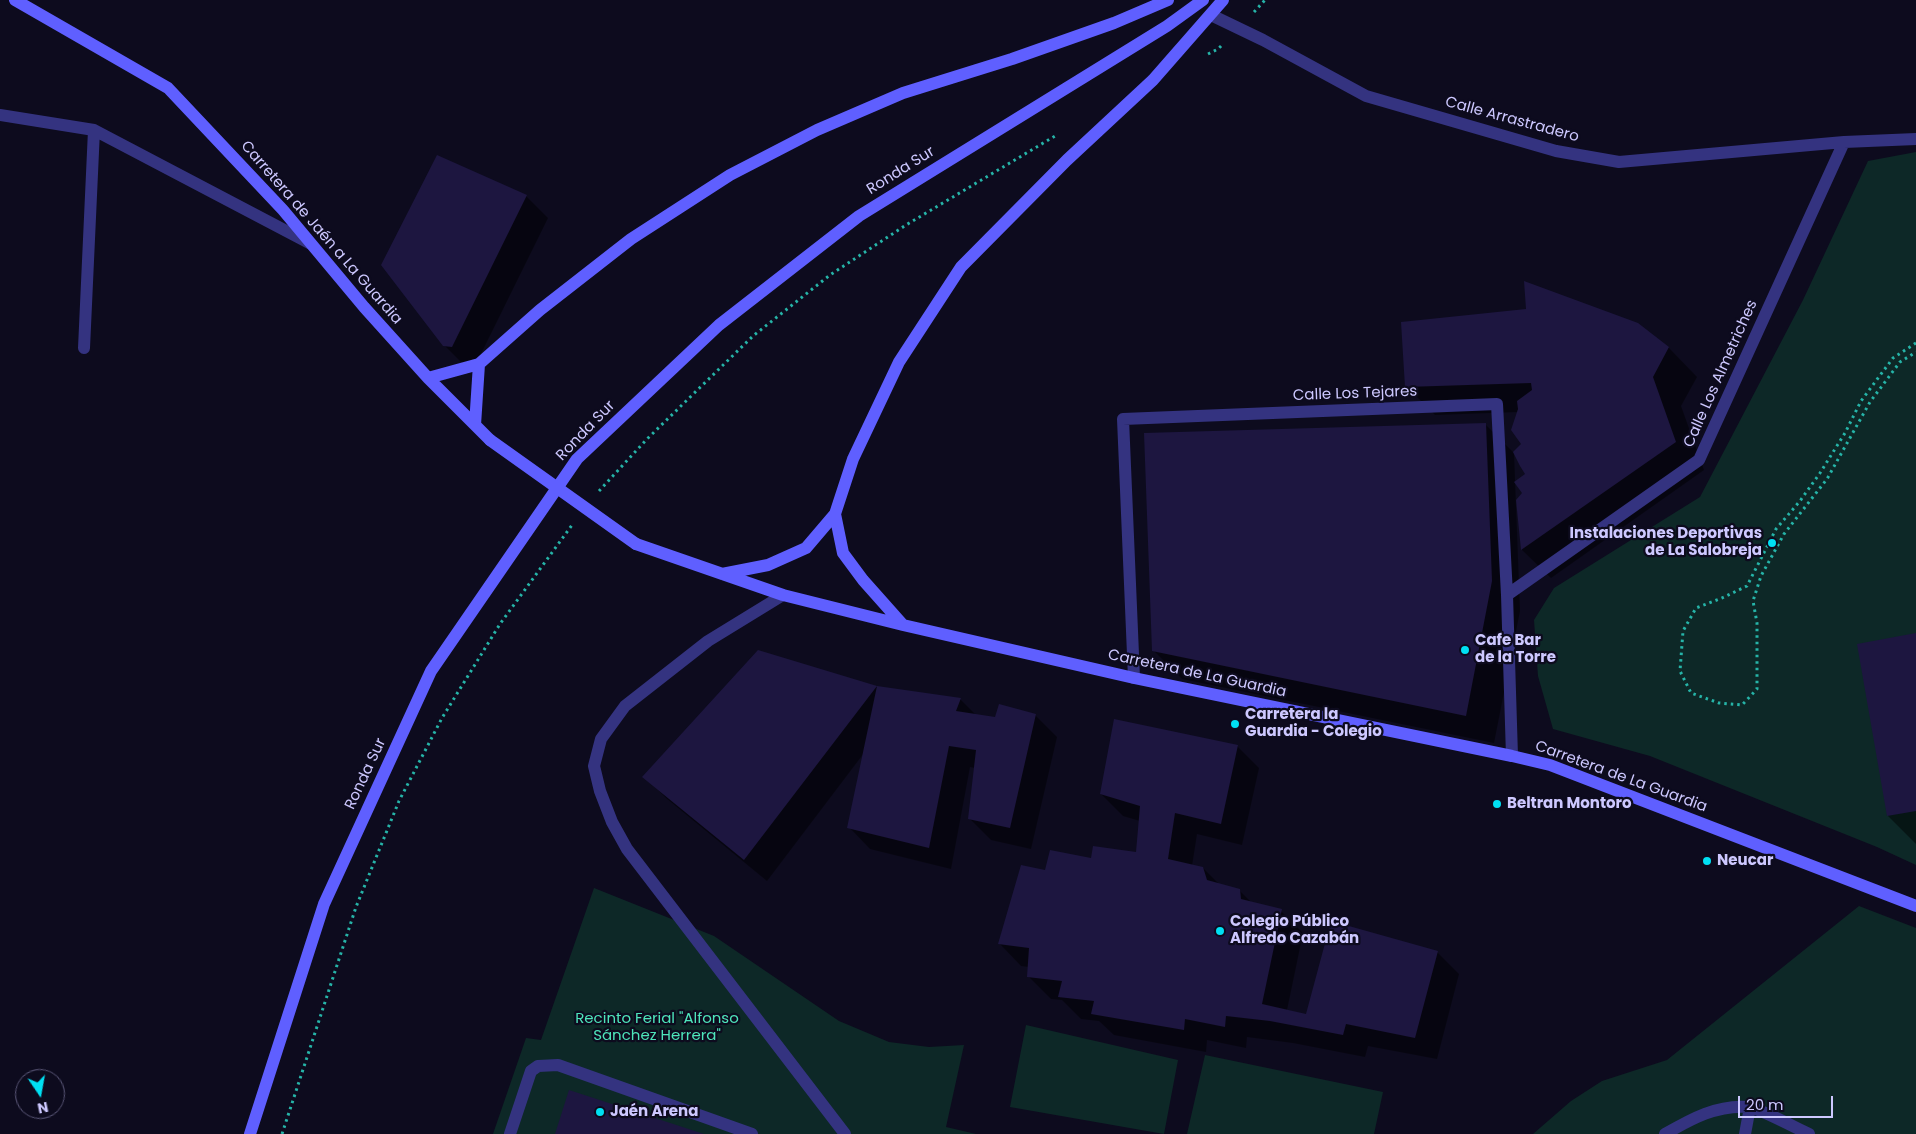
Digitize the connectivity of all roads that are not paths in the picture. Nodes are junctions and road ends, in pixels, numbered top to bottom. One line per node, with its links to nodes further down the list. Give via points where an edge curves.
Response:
1 (15, 0): 10 (main road, Carretera de Jaén a La Guardia, via 168,88)
2 (1168, 0): 12 (main road, via 1012,59 903,93 817,130 730,175 631,240 540,310)
3 (1203, 0): 25 (main road, Ronda Sur, via 1167,26 859,216 718,325 577,459 431,671 324,904)
4 (1223, 0): 5 (main road)
5 (1210, 14): 9 (street, Calle Arrastradero, via 1366,96 1556,151 1619,162); 16 (main road, via 1153,80 1067,160 961,267 899,362 853,459)
6 (0, 115): 7 (street)
7 (94, 130): 10 (street); 11 (street)
8 (1916, 139): 9 (street, Calle Arrastradero)
9 (1844, 142): 18 (street, Calle Los Almetriches, via 1699,460)
10 (312, 244): 13 (main road, Carretera de Jaén a La Guardia, via 364,308)
11 (84, 348)
12 (479, 364): 13 (main road); 14 (main road)
13 (428, 378): 14 (main road, Carretera de Jaén a La Guardia)
14 (475, 425): 15 (main road, Carretera de Jaén a La Guardia)
15 (490, 440): 17 (main road, Carretera de La Guardia, bridge, via 636,544)
16 (834, 514): 17 (main road, via 806,548 768,565); 20 (main road, via 843,553)
17 (720, 575): 19 (main road, Carretera de La Guardia)
18 (1507, 595): 21 (street, Calle Los Tejares, via 1497,404 1122,419); 22 (street, Calle Los Tejares)
19 (783, 596): 20 (main road, Carretera de La Guardia); 28 (street, via 708,641 625,706 601,739 594,766 600,792 627,849)
20 (904, 625): 21 (main road, Carretera de La Guardia)
21 (1134, 678): 22 (main road, Carretera de La Guardia)
22 (1512, 756): 23 (main road, Carretera de La Guardia, via 1550,765)
23 (1916, 906)
24 (1750, 1107): 29 (street, via 1726,1108 1692,1117); 30 (street); 31 (street)
25 (250, 1134)
26 (510, 1134): 27 (street, via 530,1071 538,1066 558,1065)
27 (752, 1134)
28 (846, 1134)
29 (1665, 1134)
30 (1745, 1134)
31 (1809, 1134)

